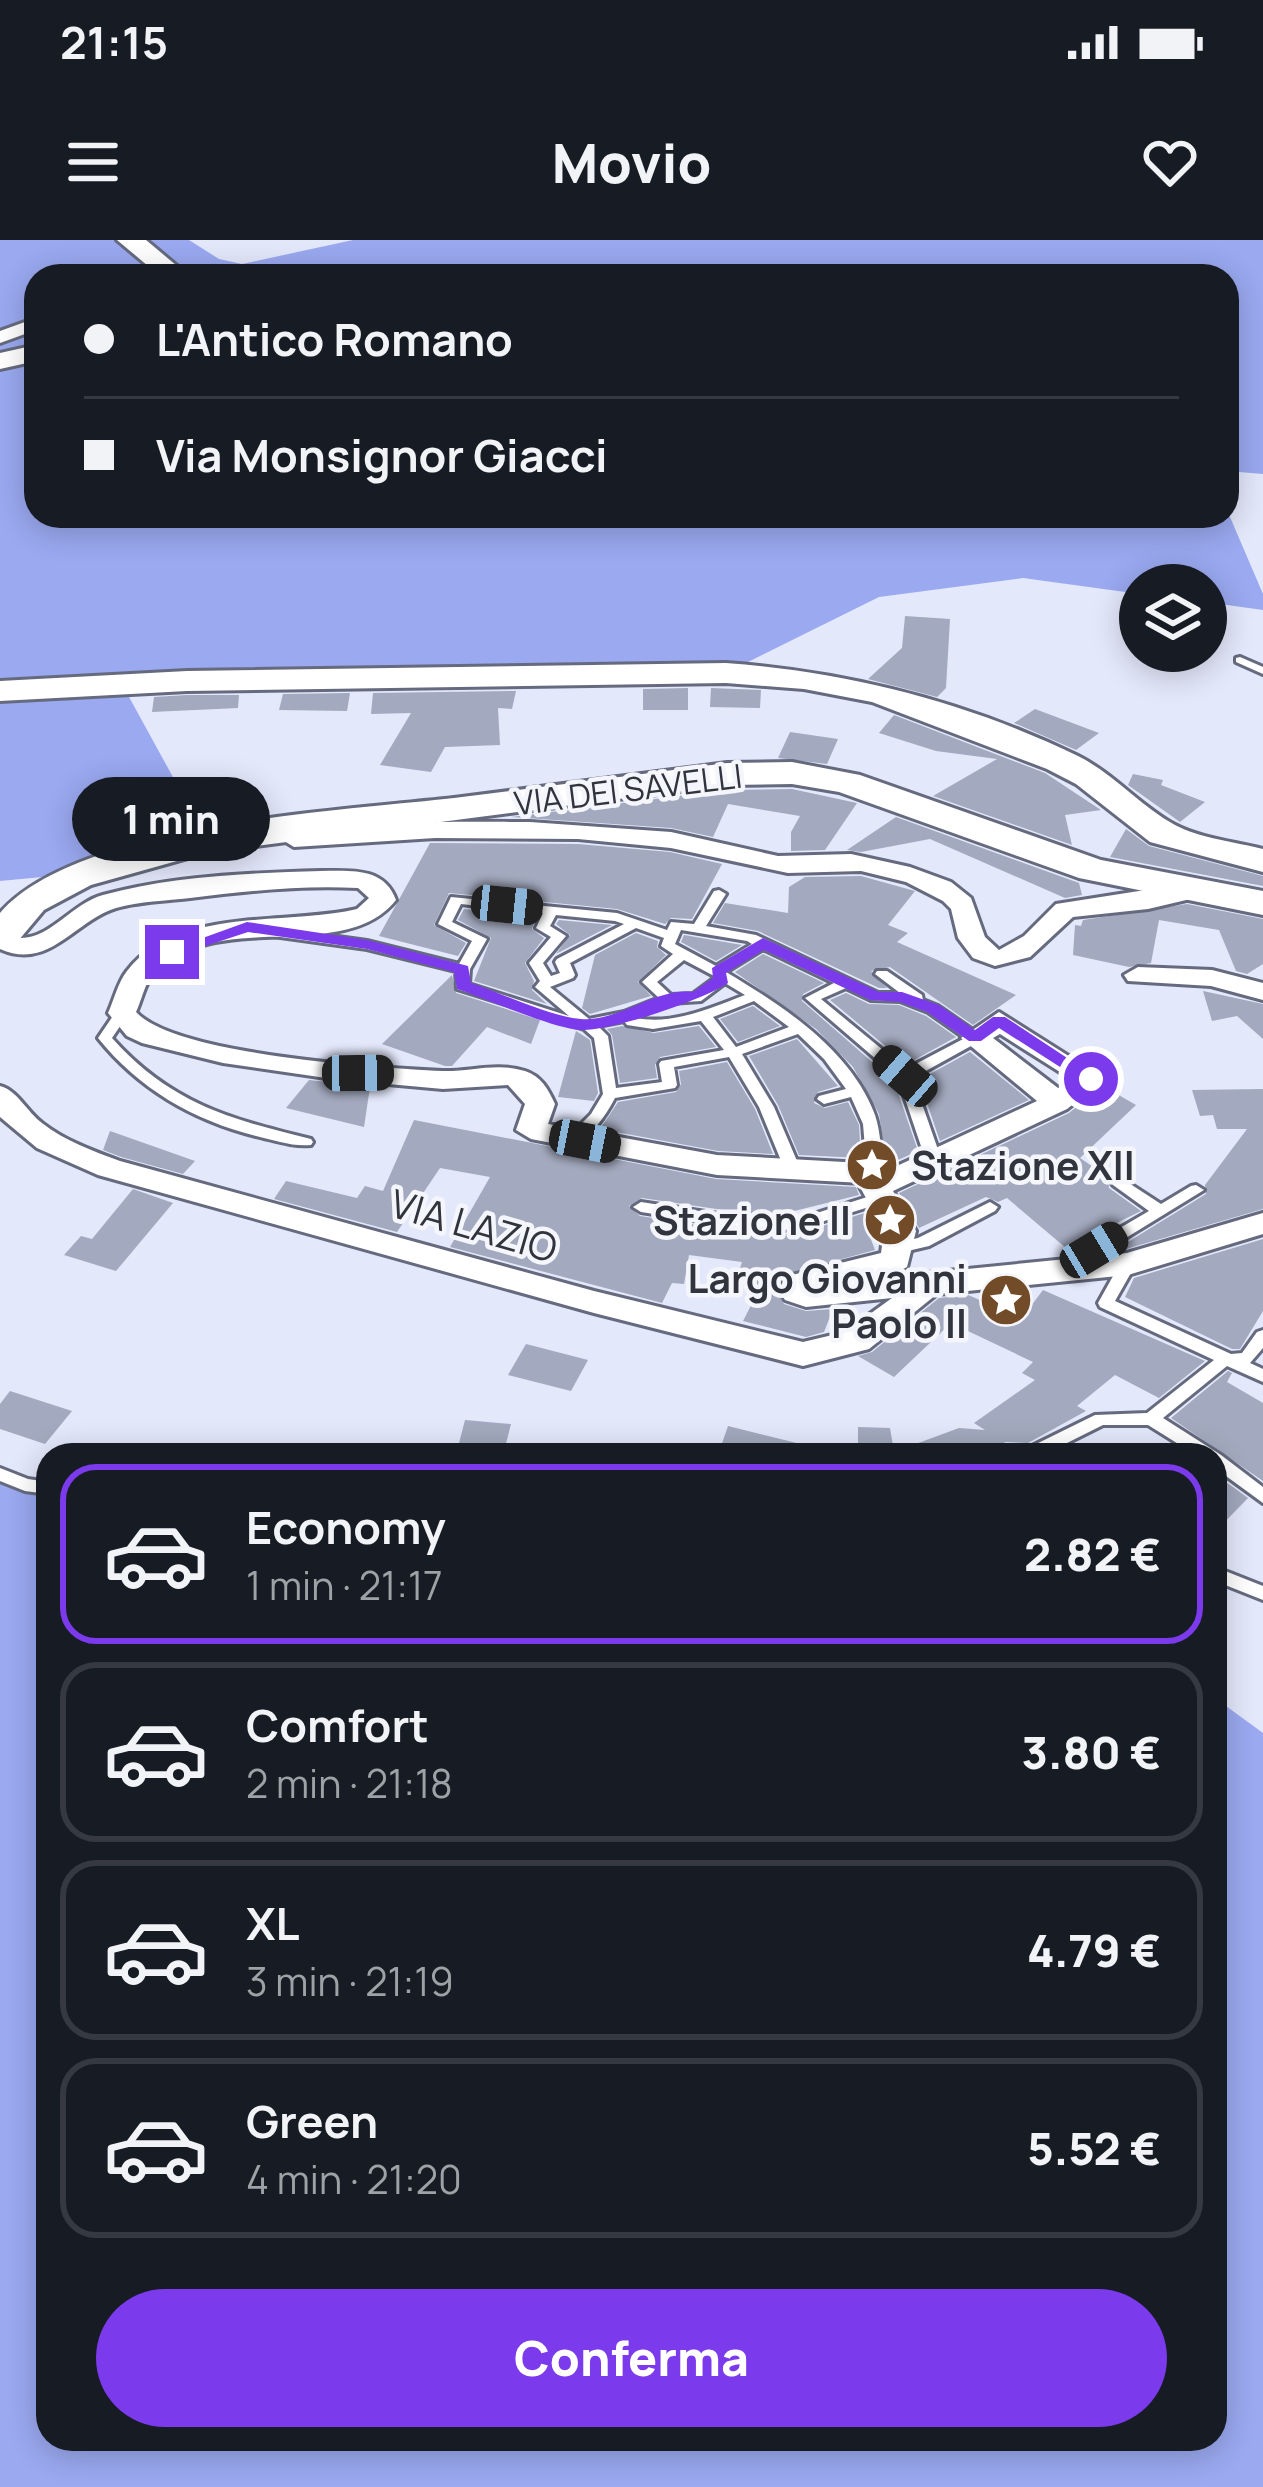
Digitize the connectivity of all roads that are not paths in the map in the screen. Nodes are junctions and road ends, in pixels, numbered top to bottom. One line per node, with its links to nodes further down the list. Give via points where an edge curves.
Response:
1 (130, 240): 2 (street)
2 (161, 264)
3 (1240, 660): 4 (lane)
4 (1263, 671)
5 (0, 691): 7 (street, via 187,681 726,673 804,679 880,693 1060,761 1163,834)
6 (208, 841): 8 (street, VIA DEI SAVELLI, via 727,774 792,773 848,783 1092,870); 8 (street, via 573,833 670,840 785,865 858,862 947,892 968,912 972,939 998,957 1034,945 1065,910); 15 (street, VIA DEI SAVELLI, via 47,890 8,922)
7 (1263, 861)
8 (1190, 891): 10 (street, VIA DEI SAVELLI)
9 (719, 894): 14 (lane)
10 (1263, 903)
11 (551, 910): 12 (lane); 18 (lane, via 456,900 446,924 480,939); 22 (lane, via 543,928 559,936 536,963)
12 (636, 923): 16 (lane); 22 (lane, via 562,962 568,974)
13 (247, 927): 15 (street, via 352,922 383,900 365,880 263,880 110,902 41,945 16,948); 18 (lane); 28 (street, via 156,960 125,992)
14 (699, 927): 16 (lane); 17 (lane)
15 (2, 937)
16 (674, 940): 21 (lane); 26 (lane, via 649,982)
17 (763, 943): 21 (lane); 23 (lane)
18 (463, 970): 31 (lane, via 462,986)
19 (882, 974): 27 (lane)
20 (1138, 975): 24 (street, via 1212,978)
21 (720, 976): 25 (lane); 26 (lane, via 696,998)
22 (547, 982): 31 (lane, via 542,987)
23 (847, 982): 27 (lane); 35 (lane, via 812,998)
24 (1263, 992)
25 (754, 996): 30 (lane); 32 (lane)
26 (668, 1000): 29 (lane)
27 (933, 1009): 33 (lane)
28 (122, 1013): 41 (street, via 137,1030 180,1045 348,1073 450,1081 494,1075 526,1083 540,1103 531,1130); 42 (lane, via 105,1038 122,1060 190,1108 234,1129)
29 (628, 1016): 30 (lane, via 652,1025); 31 (lane)
30 (704, 1016): 34 (lane)
31 (588, 1024): 37 (lane, via 602,1039)
32 (798, 1029): 34 (lane); 36 (lane)
33 (975, 1038): 35 (lane); 40 (street); 40 (street, via 999,1021 1091,1079)
34 (735, 1052): 37 (lane, via 666,1064 670,1085); 44 (lane)
35 (905, 1076): 43 (lane)
36 (855, 1092): 39 (lane); 45 (lane)
37 (610, 1094): 41 (lane)
38 (0, 1095): 55 (street, VIA LAZIO, via 36,1132 109,1168 803,1354 871,1335)
39 (824, 1099)
40 (1058, 1102): 43 (street)
41 (573, 1139): 44 (street, via 717,1165)
42 (305, 1142)
43 (934, 1161): 45 (street)
44 (792, 1168): 45 (street)
45 (887, 1181): 48 (lane, via 805,1222 770,1227); 52 (street)
46 (1118, 1181): 50 (lane)
47 (1196, 1190): 50 (lane)
48 (641, 1207)
49 (990, 1207): 52 (lane, via 922,1243)
50 (1160, 1211): 54 (lane)
51 (1263, 1223): 53 (street)
52 (900, 1239): 55 (street, via 896,1259 884,1267 794,1288 813,1296)
53 (1128, 1264): 54 (street); 57 (lane, via 1106,1303)
54 (1066, 1267): 55 (street)
55 (929, 1283)
56 (1263, 1336): 57 (lane, via 1247,1358)
57 (1223, 1361): 58 (lane); 59 (lane)
58 (1263, 1376)
59 (1151, 1419): 60 (lane, via 1101,1419); 61 (lane)
60 (1052, 1443)
61 (1190, 1443)
62 (1227, 1468): 65 (lane)
63 (0, 1474): 64 (lane)
64 (36, 1487)
65 (1263, 1496)
66 (1227, 1579): 67 (lane)
67 (1263, 1593)

